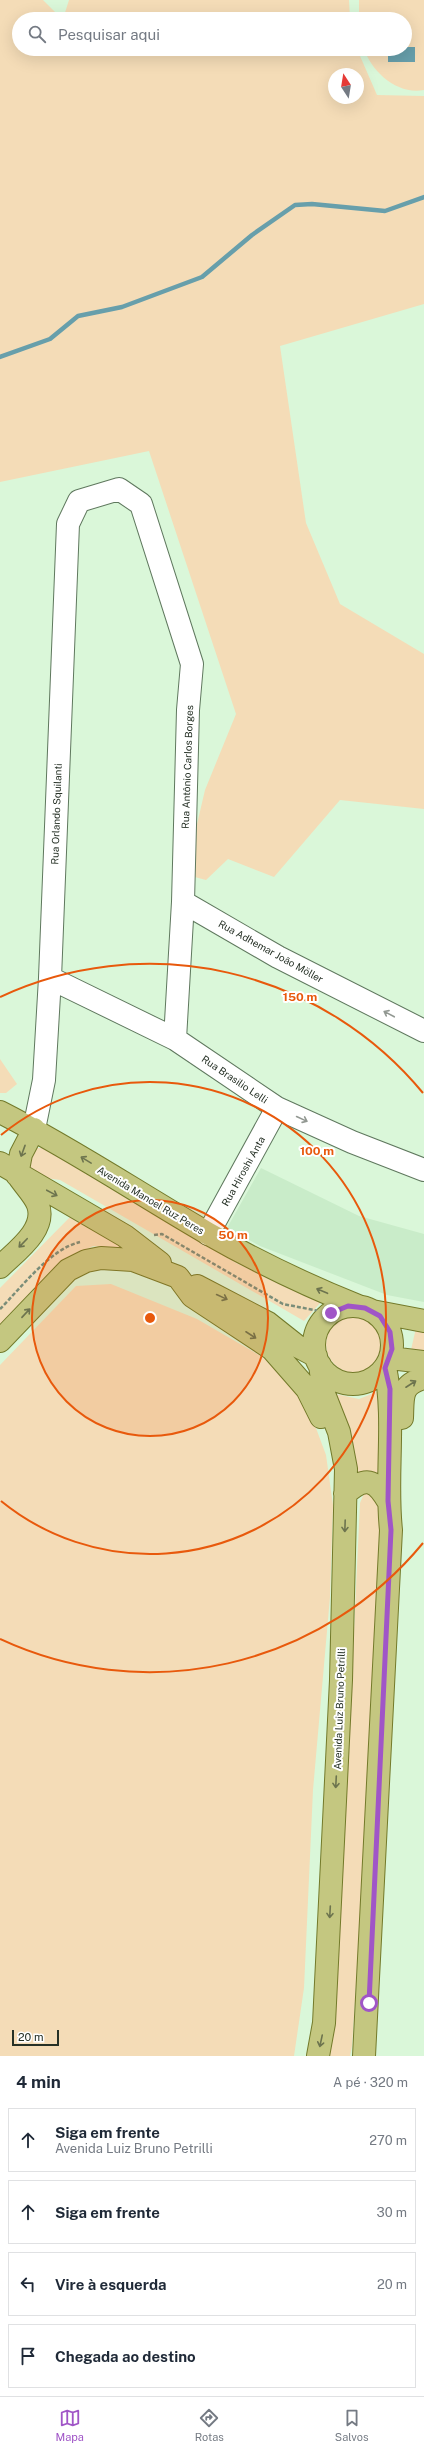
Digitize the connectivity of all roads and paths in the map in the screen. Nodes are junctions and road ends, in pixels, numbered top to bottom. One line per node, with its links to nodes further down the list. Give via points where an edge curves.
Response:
1 (79, 501): 2 (street, Rua Antônio Carlos Borges, via 119,489 140,504 192,664 188,710); 3 (street, Rua Orlando Squilanti, via 68,524)
2 (182, 902): 4 (street, Rua Adhemar João Möller, one-way to 2, via 278,957); 5 (street, Rua Antônio Carlos Borges)
3 (50, 978): 5 (street, Rua Brasilio Lelli); 8 (street, Rua Orlando Squilanti, via 44,1080)
4 (424, 1031)
5 (174, 1039): 6 (street, Rua Brasilio Lelli)
6 (277, 1108): 10 (street, Rua Brasilio Lelli, one-way to 10, via 352,1142); 11 (street, Rua Hiroshi Anta)
7 (0, 1112): 8 (main road, Avenida Manoel Ruz Peres)
8 (34, 1129): 9 (main road, one-way to 9, via 21,1154); 11 (main road, Avenida Manoel Ruz Peres, one-way to 8)
9 (9, 1169): 12 (main road, one-way to 12, via 38,1205 41,1217 36,1230); 13 (main road, one-way to 13, via 125,1236)
10 (424, 1170)
11 (208, 1234): 14 (main road, Avenida Manoel Ruz Peres, one-way to 11, via 303,1284)
12 (0, 1267)
13 (178, 1277): 16 (main road, one-way to 13, via 68,1270 86,1261 101,1258 133,1260); 17 (main road, one-way to 17, via 236,1304 268,1323); 21 (main road, one-way to 21, via 192,1296 272,1349 286,1364 306,1389 330,1440)
14 (365, 1308): 15 (main road, Avenida Manoel Ruz Peres); 17 (main road, via 339,1309 324,1320 315,1337); 18 (main road, via 386,1324 390,1332 392,1349)
15 (424, 1321)
16 (0, 1341)
17 (318, 1360): 18 (main road, via 333,1378 352,1384 370,1380); 21 (main road, Avenida Luiz Bruno Petrilli, via 324,1394 339,1432)
18 (388, 1362): 19 (main road); 23 (main road)
19 (424, 1362)
20 (424, 1378): 24 (main road, one-way to 20, via 398,1506 403,1395 413,1381)
21 (343, 1456): 22 (main road, Avenida Luiz Bruno Petrilli, via 346,1469)
22 (345, 1494): 23 (main road, via 354,1486 369,1482 379,1486); 25 (main road, Avenida Luiz Bruno Petrilli, one-way to 25, via 341,1680 325,2015)
23 (388, 1501): 24 (main road)
24 (391, 1530): 26 (main road)
25 (318, 2056)
26 (364, 2056)

